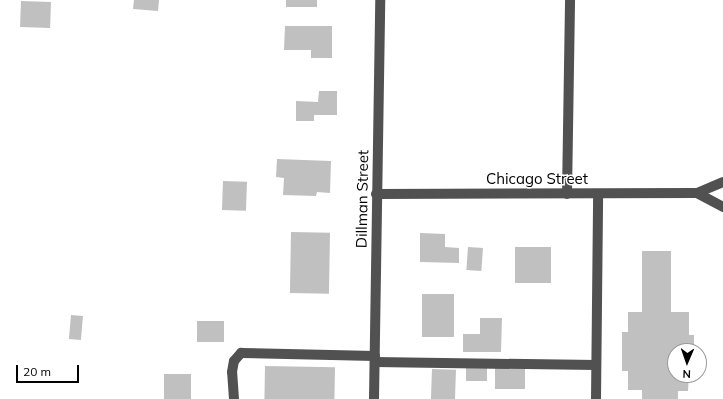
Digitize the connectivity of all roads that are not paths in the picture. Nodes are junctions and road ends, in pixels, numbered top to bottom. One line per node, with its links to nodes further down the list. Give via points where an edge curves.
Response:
1 (380, 0): 5 (street, Dillman Street)
2 (570, 0): 6 (street)
3 (723, 182): 4 (street, Chicago Street)
4 (697, 193): 7 (street, Chicago Street); 8 (street, Chicago Street)
5 (376, 194): 6 (street, Chicago Street); 9 (street, Dillman Street)
6 (567, 194): 7 (street, Chicago Street)
7 (598, 194): 10 (street)
8 (723, 207)
9 (375, 359): 10 (street); 11 (street, via 241,353 234,361 232,372); 12 (street, Dillman Street)
10 (596, 365): 13 (street)
11 (234, 399)
12 (374, 399)
13 (596, 399)

